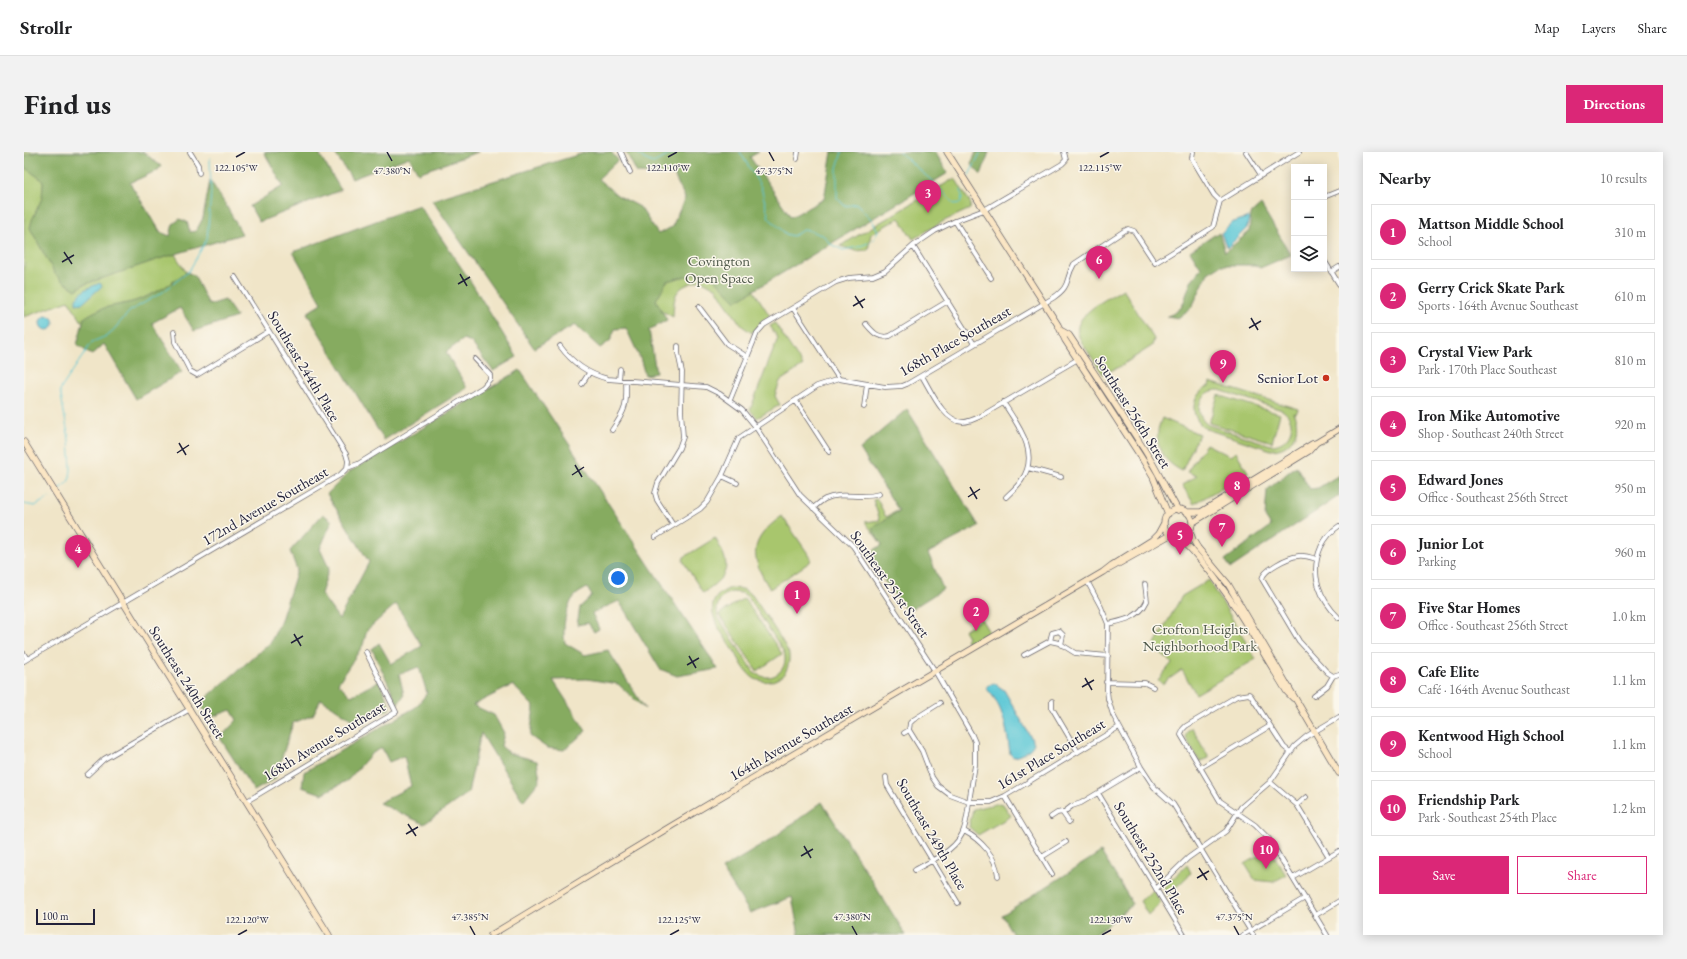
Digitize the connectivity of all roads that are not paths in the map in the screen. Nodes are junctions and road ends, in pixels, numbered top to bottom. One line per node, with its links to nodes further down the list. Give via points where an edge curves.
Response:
1 (190, 152): 11 (street, via 198,165)
2 (621, 152): 10 (street)
3 (798, 152): 9 (street)
4 (947, 152): 16 (main road, Southeast 256th Street)
5 (1064, 152): 16 (street, via 1066,160 1062,164)
6 (1246, 152): 12 (street)
7 (1300, 152): 12 (street)
8 (1193, 153): 15 (street, via 1194,162)
9 (797, 159)
10 (630, 172)
11 (199, 173)
12 (1261, 175): 15 (street)
13 (1339, 191): 14 (street)
14 (1327, 196)
15 (1220, 201): 26 (street, via 1213,227 1155,263 1134,231 1126,230 1074,264 1063,291)
16 (984, 210): 17 (street); 26 (main road, Southeast 256th Street)
17 (955, 221): 18 (street, via 934,231); 23 (street)
18 (913, 246): 25 (street); 28 (street, via 885,271 873,276 842,280)
19 (1327, 265): 21 (street)
20 (1339, 267): 21 (street)
21 (1331, 272): 24 (street)
22 (235, 277): 30 (street, Southeast 244th Place)
23 (991, 278)
24 (1339, 284)
25 (948, 302): 29 (street, via 890,336 874,334); 33 (street)
26 (1045, 304): 31 (main road, Southeast 256th Street); 33 (street, 168th Place Southeast)
27 (699, 307): 36 (street, via 728,344)
28 (793, 308): 36 (street, via 760,328); 42 (street)
29 (866, 324)
30 (269, 331): 32 (street, via 197,374 190,372 175,342); 60 (street, Southeast 244th Place, via 346,454)
31 (1062, 331): 38 (main road, Southeast 256th Street); 57 (main road, Southeast 256th Street, via 1069,336)
32 (174, 332)
33 (974, 344): 41 (street, 168th Place Southeast)
34 (560, 346): 40 (street, Southeast 251st Street, via 573,362)
35 (678, 346): 47 (street)
36 (746, 356): 48 (street)
37 (475, 359): 60 (street, 172nd Avenue Southeast, via 490,375 487,383 358,464)
38 (1078, 359): 50 (street); 55 (main road, Southeast 256th Street)
39 (620, 369): 43 (street)
40 (589, 373): 43 (street, Southeast 251st Street); 45 (street)
41 (922, 376): 46 (street, 168th Place Southeast, via 902,386); 50 (street, via 945,414 958,422 972,420)
42 (839, 379): 46 (street, 168th Place Southeast); 49 (street, 168th Place Southeast, via 817,386)
43 (619, 380): 44 (street, Southeast 251st Street)
44 (626, 381): 47 (street, Southeast 251st Street); 54 (street, via 625,409)
45 (582, 384)
46 (868, 384): 51 (street)
47 (681, 385): 48 (street, Southeast 251st Street, via 706,387); 73 (street, via 683,437 655,493)
48 (730, 400): 52 (street, Southeast 251st Street)
49 (796, 401): 52 (street, 168th Place Southeast); 59 (street)
50 (1004, 402): 61 (street, via 1028,445)
51 (864, 407)
52 (755, 426): 62 (street, 168th Place Southeast, via 736,440); 67 (street, Southeast 251st Street, via 800,495)
53 (1339, 429): 58 (main road)
54 (612, 430)
55 (1130, 440): 57 (main road); 70 (main road, Southeast 256th Street, via 1153,477)
56 (24, 442): 83 (main road, Southeast 240th Street)
57 (1139, 442): 68 (main road, Southeast 256th Street)
58 (1316, 443): 69 (main road, via 1201,512); 72 (main road, via 1309,450)
59 (830, 452)
60 (347, 468): 83 (street, 172nd Avenue Southeast, via 340,475)
61 (1028, 468): 63 (street); 66 (street, via 1022,481)
62 (722, 476): 64 (street); 73 (street, 168th Place Southeast, via 705,505)
63 (1061, 477)
64 (737, 483)
65 (879, 494): 67 (street, via 867,497 837,496 825,499)
66 (1006, 497)
67 (813, 508): 93 (street, Southeast 251st Street, via 852,546)
68 (1178, 510): 69 (main road); 70 (main road)
69 (1185, 512): 72 (main road)
70 (1168, 514): 71 (main road)
71 (1164, 523): 76 (main road); 80 (main road, 164th Avenue Southeast, via 1152,540)
72 (1192, 523): 75 (main road)
73 (673, 526): 77 (street, 168th Place Southeast)
74 (1339, 526): 79 (street, via 1325,540)
75 (1190, 531): 78 (main road); 99 (main road, via 1198,548 1228,584)
76 (1170, 535): 78 (main road); 80 (main road, 164th Avenue Southeast)
77 (655, 537)
78 (1179, 537): 99 (main road, via 1219,583 1287,692)
79 (1316, 559): 84 (street, via 1320,590 1326,603); 95 (street, via 1304,556 1290,558 1267,570 1262,577 1299,640)
80 (1103, 572): 81 (main road, 164th Avenue Southeast)
81 (1087, 581): 85 (street); 93 (main road, 164th Avenue Southeast)
82 (1145, 584): 85 (street, via 1148,601 1139,613 1129,619)
83 (123, 603): 92 (street, 172nd Avenue Southeast); 102 (main road, Southeast 240th Street)
84 (1339, 618)
85 (1108, 624): 91 (street)
86 (1050, 641): 87 (street); 87 (street, via 1052,633 1059,631 1063,635); 90 (street)
87 (1061, 645): 91 (street, via 1075,653)
88 (366, 652): 120 (street, 168th Avenue Southeast, via 396,712)
89 (24, 654): 92 (street)
90 (1024, 654)
91 (1108, 656): 96 (street)
92 (26, 660)
93 (935, 671): 121 (street, Southeast 251st Street, via 975,742 976,765); 145 (main road, 164th Avenue Southeast)
94 (1339, 674): 95 (street)
95 (1333, 676): 98 (street, via 1327,686)
96 (1106, 682): 97 (street, via 1146,683); 105 (street, via 1110,707)
97 (1153, 687)
98 (1314, 696)
99 (1296, 700): 107 (main road)
100 (1052, 701): 109 (street, via 1052,708)
101 (940, 703): 106 (street, via 913,720)
102 (190, 709): 114 (street, via 104,759); 120 (main road, Southeast 240th Street)
103 (1339, 718): 107 (street)
104 (1270, 726): 110 (street); 112 (street); 112 (street, via 1251,696 1245,693 1186,726 1181,733 1182,739)
105 (1119, 727): 109 (street, 161st Place Southeast); 111 (street)
106 (909, 730): 108 (street); 121 (street, via 922,751 932,777 942,789 956,798)
107 (1314, 732): 110 (street); 113 (main road)
108 (904, 733)
109 (1078, 752): 118 (street, 161st Place Southeast)
110 (1290, 752): 116 (street)
111 (1141, 767): 117 (street); 129 (street, via 1154,787 1173,804)
112 (1200, 768): 124 (street, via 1217,798)
113 (1339, 773)
114 (87, 775)
115 (886, 776): 133 (street, Southeast 249th Place, via 887,785)
116 (1270, 782): 122 (street); 124 (street, via 1241,806)
117 (1098, 793): 123 (street); 138 (street, Southeast 252nd Place)
118 (1005, 796): 121 (street, 161st Place Southeast, via 991,802); 131 (street)
119 (1306, 797): 122 (street)
120 (247, 802): 144 (main road, Southeast 240th Street)
121 (969, 802): 127 (street)
122 (1297, 805): 132 (street)
123 (1063, 813): 125 (street, via 1059,812); 126 (street)
124 (1238, 813): 129 (street, via 1226,831); 137 (street, via 1255,825 1269,840)
125 (1051, 817)
126 (1068, 822)
127 (964, 831): 133 (street, via 951,848); 136 (street, via 985,846 996,865)
128 (1066, 842): 131 (street)
129 (1200, 849): 138 (street); 143 (street)
130 (1339, 851): 132 (street)
131 (1042, 857): 135 (street)
132 (1329, 857): 137 (street)
133 (932, 860): 134 (street); 141 (street, Southeast 249th Place)
134 (915, 870)
135 (1052, 874)
136 (998, 876)
137 (1293, 878): 139 (street)
138 (1156, 889): 146 (street, Southeast 252nd Place)
139 (1305, 898): 142 (street); 143 (street)
140 (1339, 901): 142 (street)
141 (958, 903)
142 (1316, 915): 149 (street)
143 (1251, 930): 147 (street); 148 (street)
144 (329, 935)
145 (492, 935)
146 (1184, 935)
147 (1243, 935)
148 (1253, 935)
149 (1327, 935)

